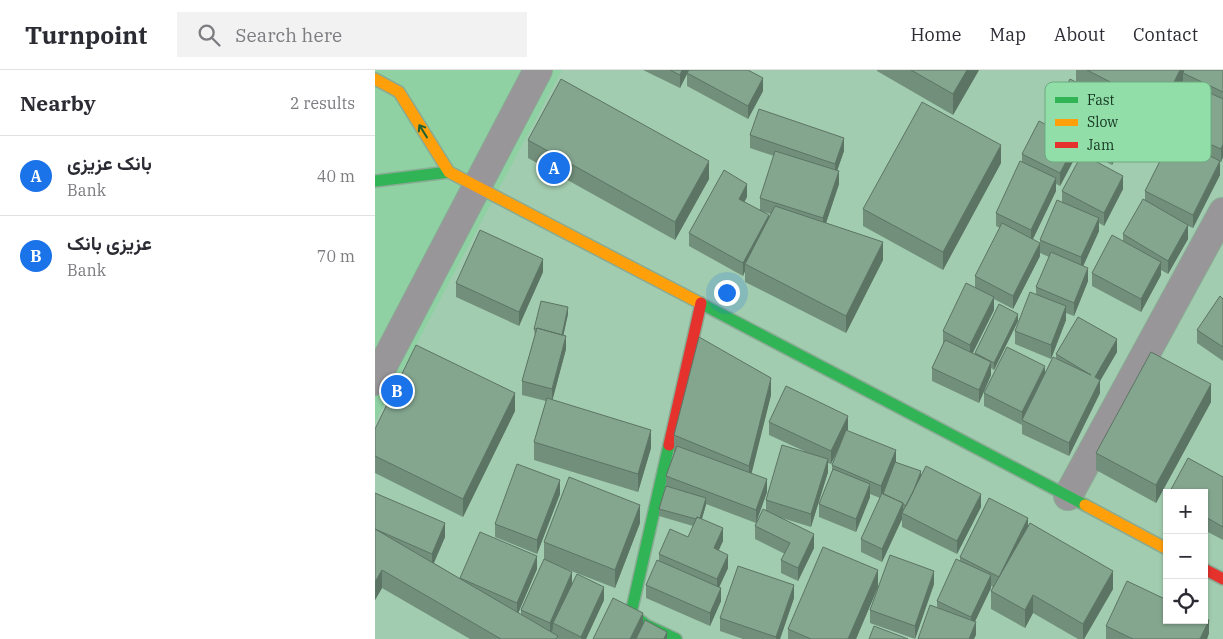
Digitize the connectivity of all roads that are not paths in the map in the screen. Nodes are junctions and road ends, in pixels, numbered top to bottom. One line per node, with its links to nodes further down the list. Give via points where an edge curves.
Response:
1 (538, 70): 5 (street)
2 (375, 79): 3 (street, one-way to 2, via 399,92)
3 (449, 172): 4 (street); 5 (street)
4 (375, 180)
5 (477, 186): 7 (street); 8 (street)
6 (1223, 212): 9 (street)
7 (701, 303): 9 (street); 13 (street, via 631,613 646,625)
8 (375, 380)
9 (1068, 496): 10 (street)
10 (1163, 547)
11 (1208, 571): 12 (street)
12 (1223, 580)
13 (676, 639)

